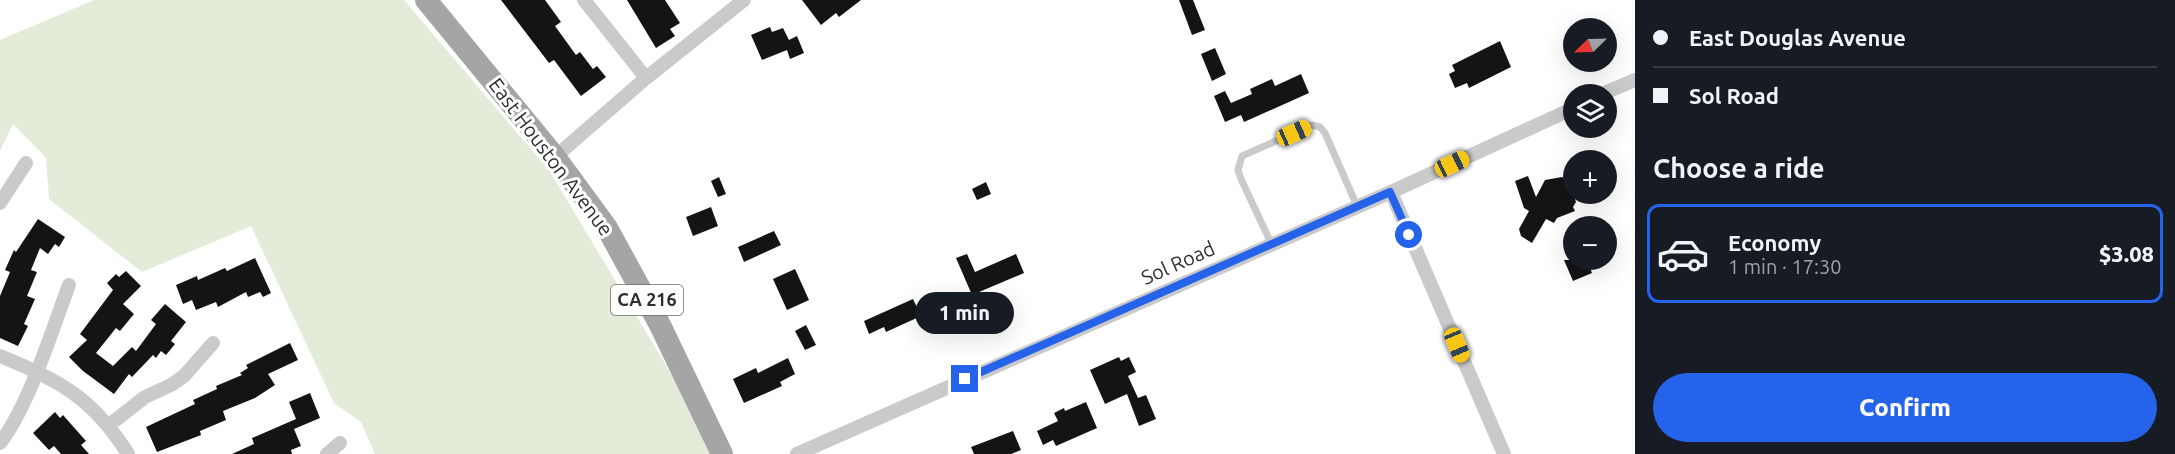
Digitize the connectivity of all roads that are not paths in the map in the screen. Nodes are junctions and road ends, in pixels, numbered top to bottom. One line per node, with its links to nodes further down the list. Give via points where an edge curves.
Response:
1 (426, 0): 8 (main road, East Houston Avenue / CA 216)
2 (584, 0): 4 (street)
3 (744, 0): 4 (street)
4 (646, 78): 8 (street)
5 (1635, 80): 6 (street)
6 (1617, 88)
7 (1563, 113): 10 (street, Sol Road)
8 (555, 157): 23 (main road, East Houston Avenue / CA 216, via 631,268)
9 (26, 163): 11 (street)
10 (1390, 192): 12 (street, Sol Road); 25 (street)
11 (0, 203)
12 (1357, 206): 13 (street, Sol Road); 13 (lane, via 1325,133 1312,125 1242,156 1239,162 1241,179)
13 (1271, 243): 24 (street, Sol Road)
14 (69, 285): 17 (street)
15 (213, 343): 18 (street, via 184,376 145,397)
16 (0, 356): 17 (street)
17 (36, 370): 18 (street, via 91,406); 19 (street)
18 (108, 426): 21 (street)
19 (0, 443)
20 (340, 443): 22 (street)
21 (128, 454)
22 (327, 454)
23 (722, 454)
24 (797, 454)
25 (1504, 454)

